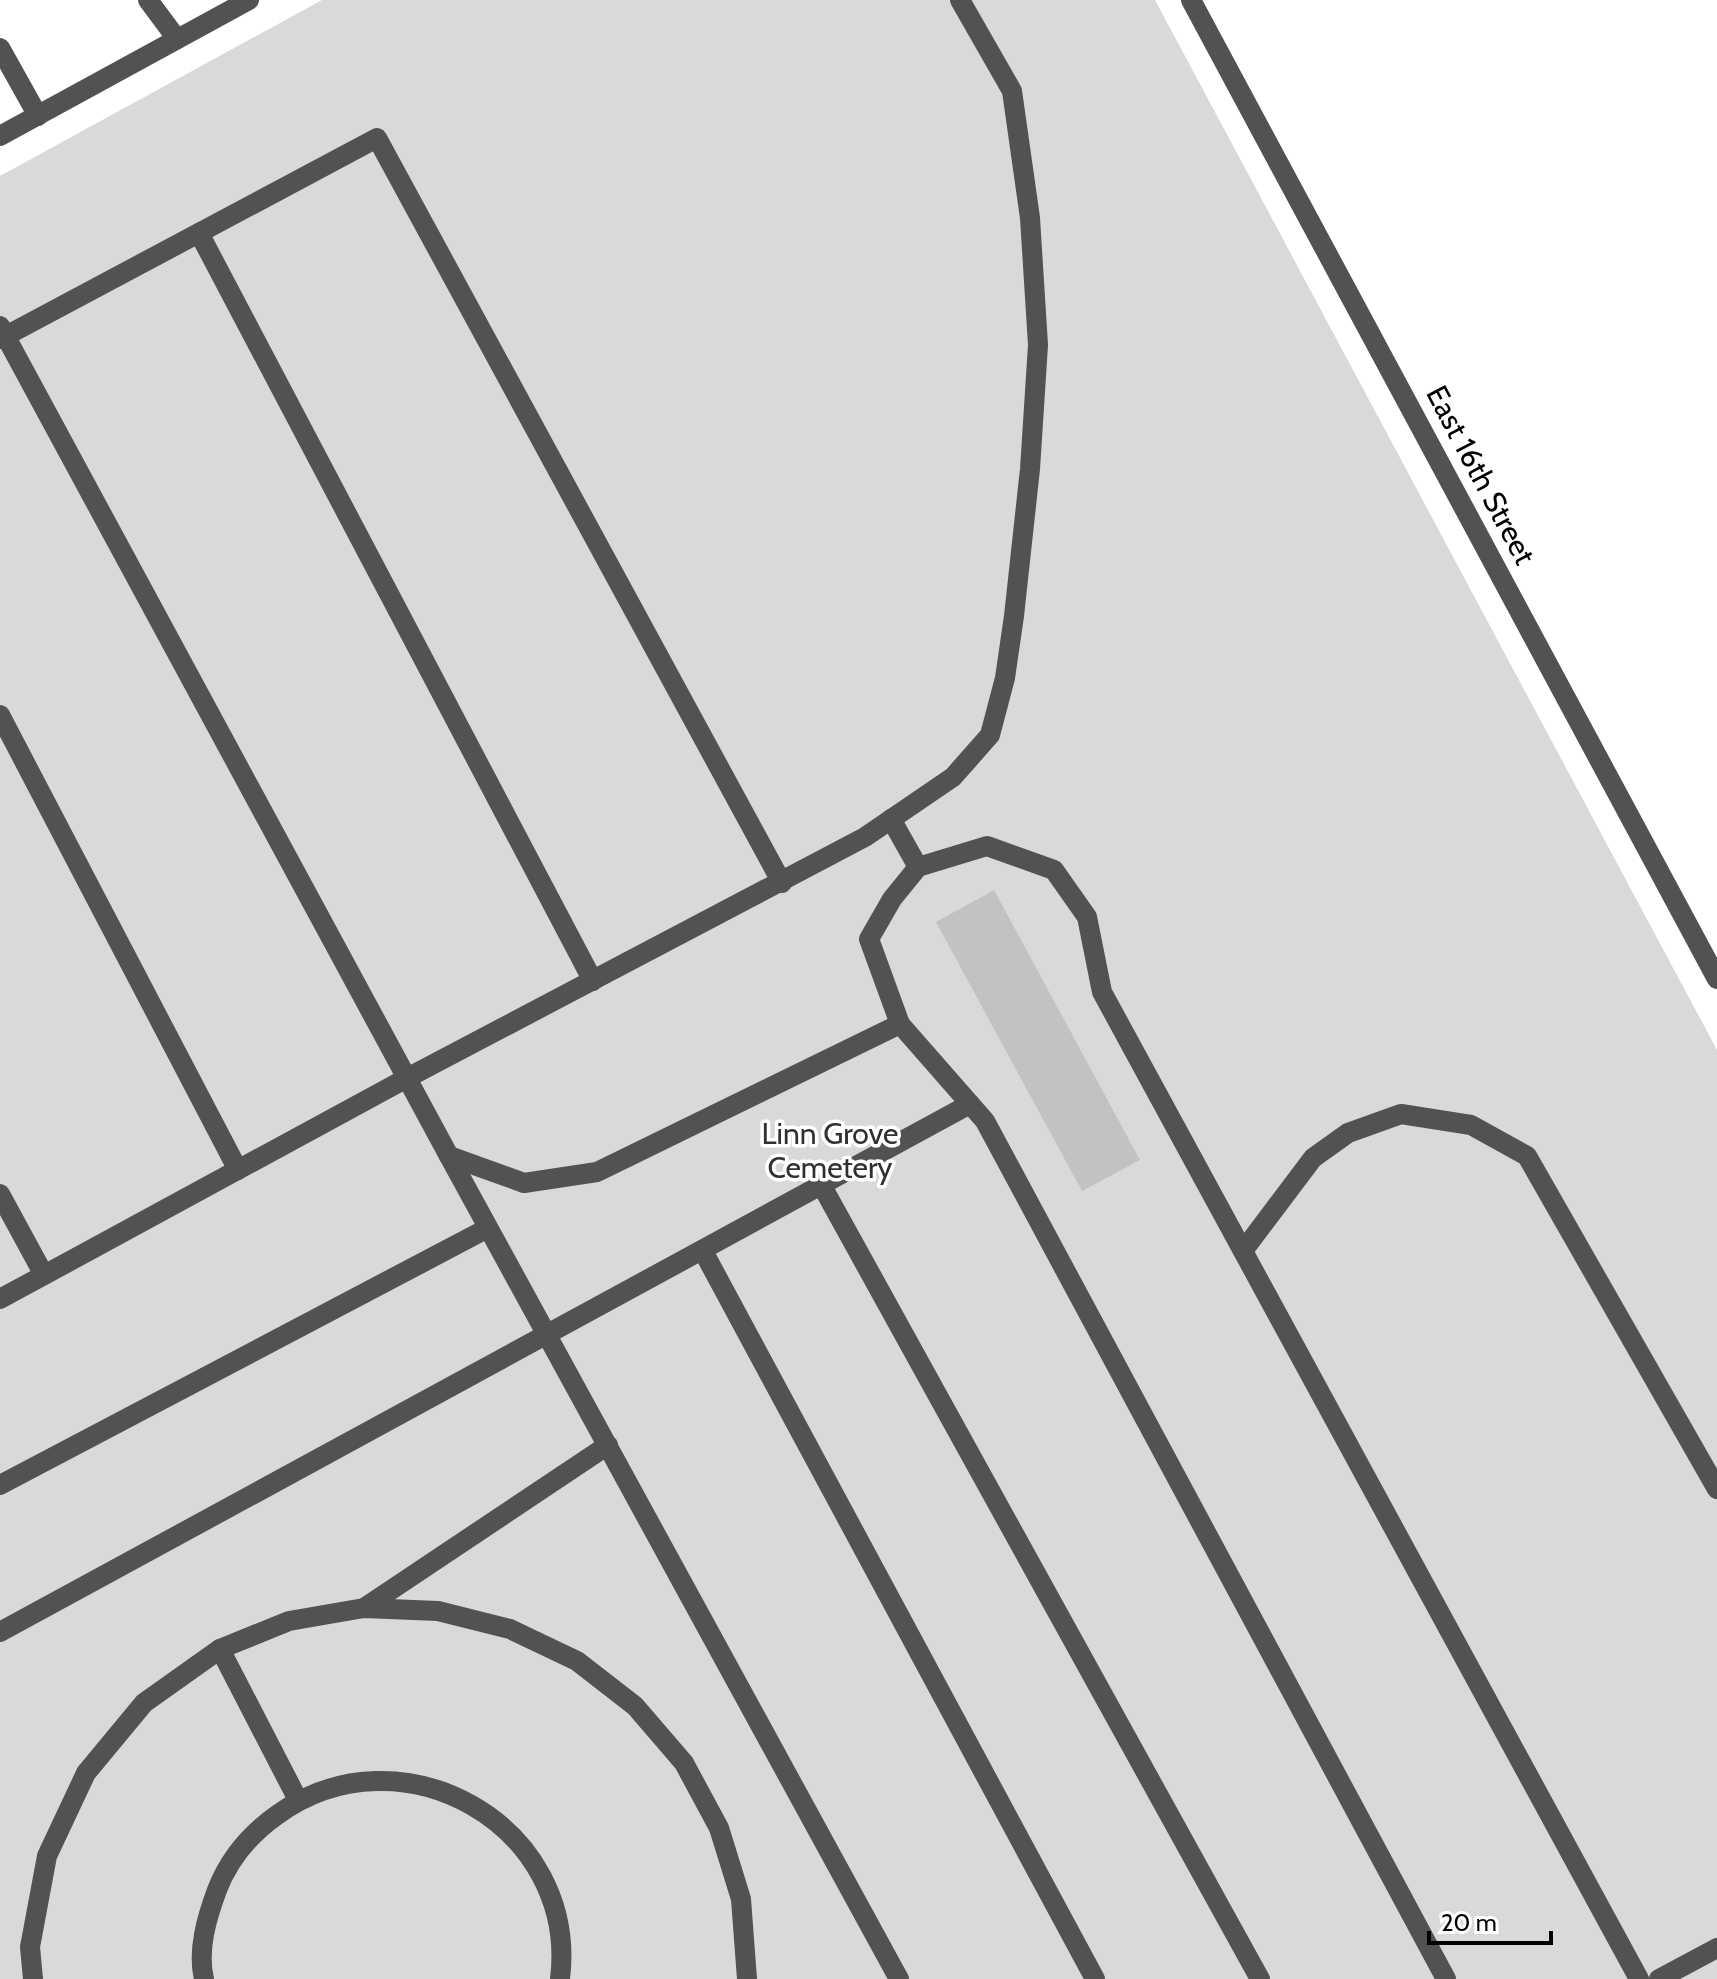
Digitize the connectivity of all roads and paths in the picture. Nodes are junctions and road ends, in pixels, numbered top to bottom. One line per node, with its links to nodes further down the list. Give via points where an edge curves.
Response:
1 (148, 0): 5 (street)
2 (249, 0): 5 (street)
3 (960, 0): 12 (street, via 1012,91 1030,218 1038,345 1030,469 1005,678 990,735 953,777)
4 (1191, 0): 15 (street, East 16th Street)
5 (177, 39): 7 (street)
6 (0, 48): 7 (street)
7 (38, 116): 8 (street)
8 (0, 136)
9 (199, 233): 10 (street); 14 (street, via 377,138); 16 (street)
10 (2, 333): 18 (street)
11 (0, 715): 21 (street)
12 (891, 819): 13 (street); 14 (street)
13 (918, 867): 17 (street, via 869,939); 26 (street, via 987,846 1054,870 1087,917 1102,992)
14 (782, 883): 16 (street)
15 (1717, 979)
16 (593, 981): 18 (street)
17 (900, 1024): 19 (street); 20 (street, via 597,1172 524,1183)
18 (407, 1078): 20 (street); 21 (street)
19 (970, 1104): 22 (street); 45 (street, via 985,1121)
20 (449, 1156): 24 (street)
21 (238, 1170): 27 (street)
22 (822, 1186): 25 (street); 44 (street)
23 (0, 1194): 27 (street)
24 (488, 1228): 29 (street); 31 (street)
25 (703, 1251): 29 (street); 43 (street)
26 (1243, 1251): 32 (street, via 1313,1158 1348,1133 1401,1114 1471,1125 1527,1156); 46 (street)
27 (44, 1275): 28 (street)
28 (0, 1299)
29 (547, 1336): 30 (street); 34 (street)
30 (608, 1445): 33 (street); 42 (street)
31 (0, 1485)
32 (1717, 1489)
33 (364, 1608): 35 (street, via 289,1621); 41 (street, via 438,1611 510,1629 577,1661 635,1706 684,1763 719,1828 741,1899)
34 (0, 1632)
35 (220, 1649): 36 (street); 38 (street, via 144,1703 86,1773 47,1856 30,1947)
36 (298, 1800): 39 (street, via 256,1830 224,1872 205,1921); 40 (street, via 341,1784 387,1779 432,1787 474,1805 511,1834 538,1871 556,1914)
37 (1717, 1948): 47 (street)
38 (33, 1979)
39 (204, 1979)
40 (560, 1979)
41 (747, 1979)
42 (899, 1979)
43 (1095, 1979)
44 (1260, 1979)
45 (1446, 1979)
46 (1639, 1979)
47 (1659, 1979)

